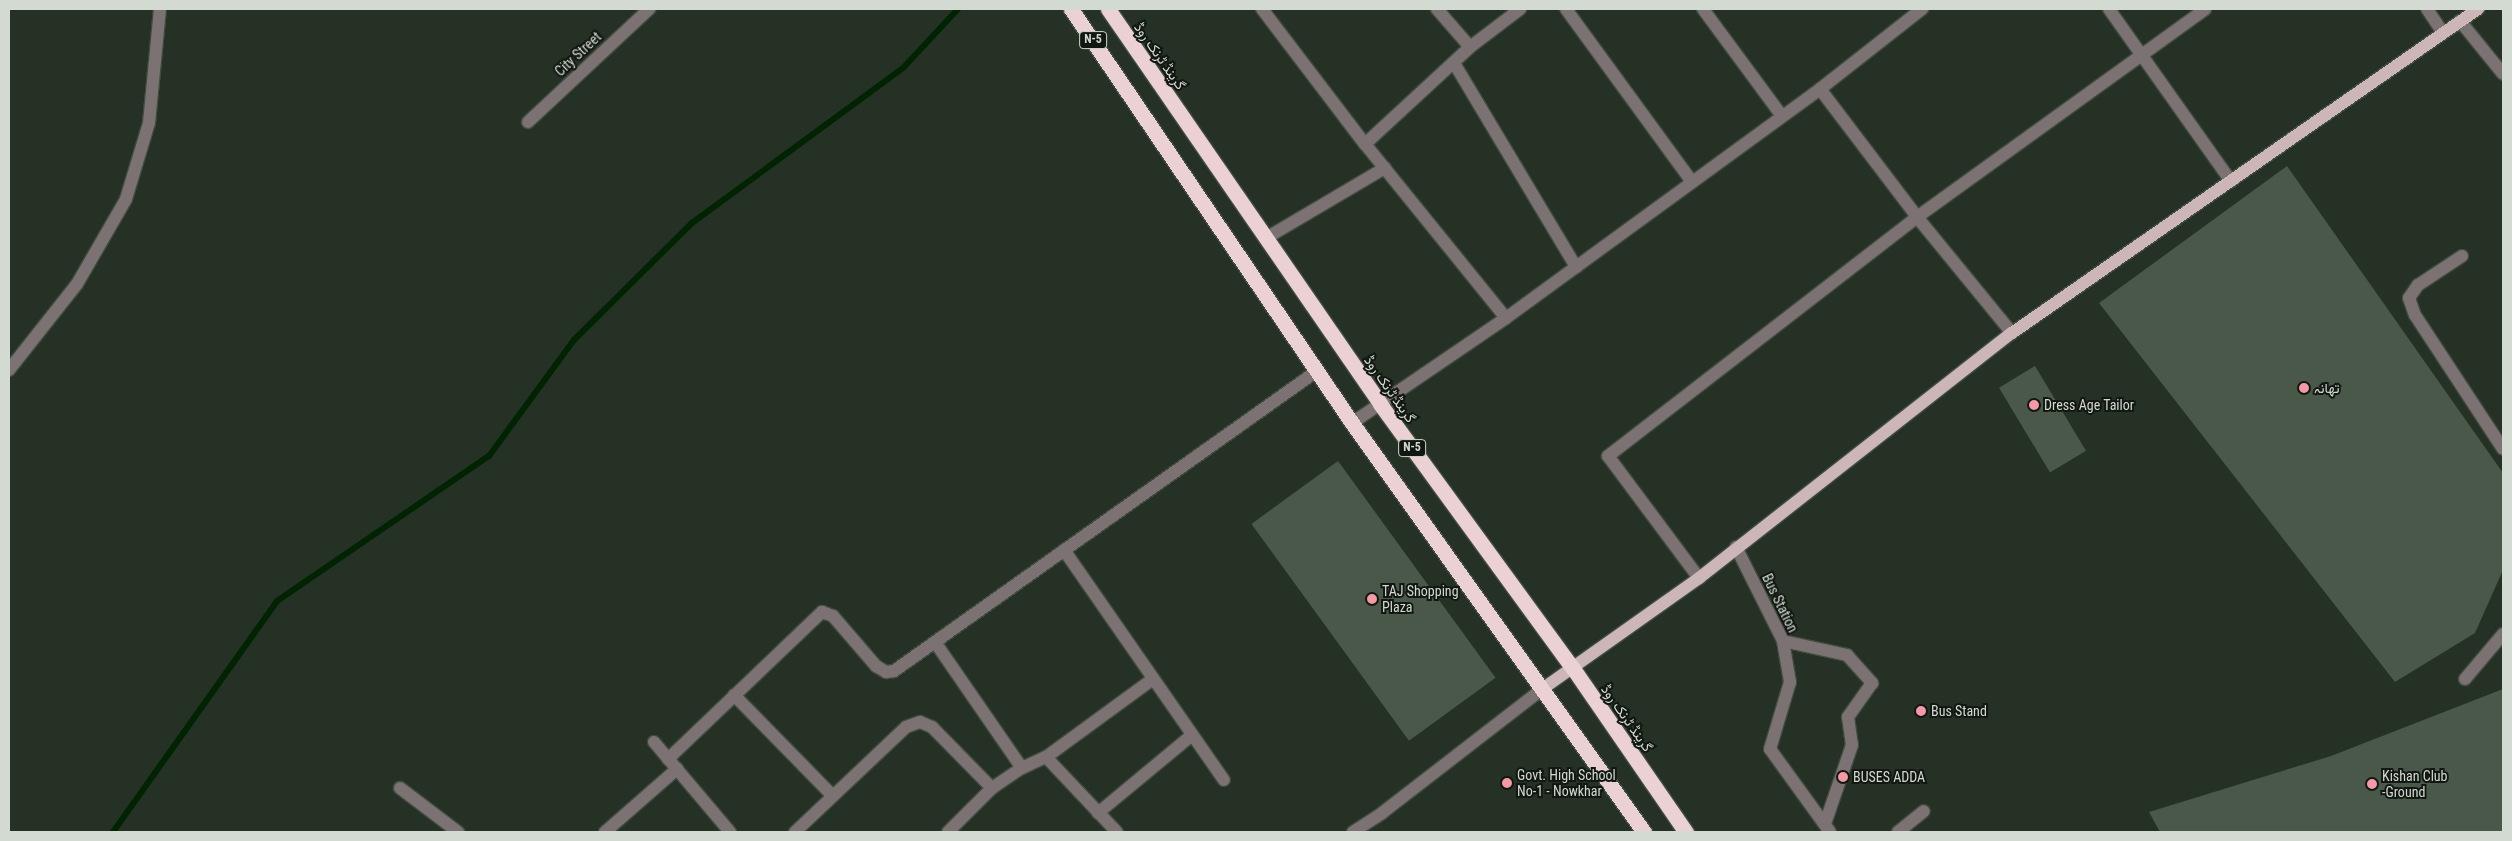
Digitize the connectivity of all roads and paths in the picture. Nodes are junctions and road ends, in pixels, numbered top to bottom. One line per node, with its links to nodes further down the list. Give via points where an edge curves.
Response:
1 (160, 9): 34 (street, via 149,123 126,199 77,284)
2 (649, 9): 23 (street, City Street)
3 (1072, 9): 35 (highway, N-5)
4 (1108, 9): 29 (highway, گرینڈ ٹرنک روڈ / N-5)
5 (1262, 9): 24 (street)
6 (1437, 9): 17 (street)
7 (1520, 9): 17 (street)
8 (1566, 9): 27 (street)
9 (1703, 9): 22 (street)
10 (1922, 9): 21 (street)
11 (2109, 9): 18 (street)
12 (2204, 9): 18 (street)
13 (2427, 9): 16 (street)
14 (2478, 9): 15 (main road)
15 (2460, 21): 16 (main road); 20 (street)
16 (2443, 33): 26 (main road)
17 (1470, 47): 19 (street)
18 (2142, 54): 26 (street); 28 (street)
19 (1454, 63): 24 (street); 31 (street)
20 (2503, 74)
21 (1820, 89): 22 (street); 28 (street)
22 (1782, 116): 27 (street)
23 (528, 122)
24 (1366, 144): 25 (street)
25 (1384, 168): 29 (street); 32 (street)
26 (2231, 181): 33 (main road)
27 (1692, 182): 31 (street)
28 (1917, 218): 33 (street); 41 (street, via 1608,456)
29 (1266, 238): 36 (highway, گرینڈ ٹرنک روڈ / N-5)
30 (2462, 256): 38 (street, via 2418,285 2409,298 2415,315)
31 (1576, 267): 32 (street)
32 (1506, 318): 36 (street)
33 (2012, 334): 39 (main road)
34 (9, 370)
35 (1317, 371): 37 (highway, N-5); 40 (street)
36 (1380, 404): 37 (street); 45 (highway, گرینڈ ٹرنک روڈ / N-5)
37 (1352, 423): 48 (highway, N-5)
38 (2503, 449)
39 (1736, 547): 41 (main road); 43 (street, Bus Station)
40 (1064, 550): 44 (street); 46 (street)
41 (1699, 578): 45 (main road)
42 (2503, 634): 47 (street)
43 (1783, 641): 62 (street, Bus Station, via 1790,682 1770,749); 62 (street, via 1847,655 1872,683 1848,717 1852,745)
44 (935, 642): 49 (street, via 894,671 886,672 876,666 834,616 822,612); 54 (street)
45 (1572, 667): 48 (main road); 71 (highway, گرینڈ ٹرنک روڈ / N-5)
46 (1153, 679): 50 (street); 52 (street)
47 (2465, 679)
48 (1541, 690): 69 (street); 70 (highway, N-5)
49 (734, 695): 53 (street); 59 (street)
50 (1192, 734): 56 (street); 61 (street)
51 (654, 742): 53 (street)
52 (1046, 757): 54 (street); 61 (street)
53 (668, 759): 55 (street)
54 (1022, 768): 58 (street)
55 (677, 769): 64 (street); 65 (street)
56 (1224, 780)
57 (400, 788): 63 (street)
58 (992, 788): 59 (street, via 932,727 920,722 906,727); 67 (street)
59 (833, 796): 66 (street)
60 (1924, 811): 72 (street)
61 (1098, 814): 68 (street)
62 (1828, 828)
63 (458, 832)
64 (605, 832)
65 (730, 832)
66 (795, 832)
67 (948, 832)
68 (1117, 832)
69 (1353, 832)
70 (1644, 832)
71 (1686, 832)
72 (1898, 832)

